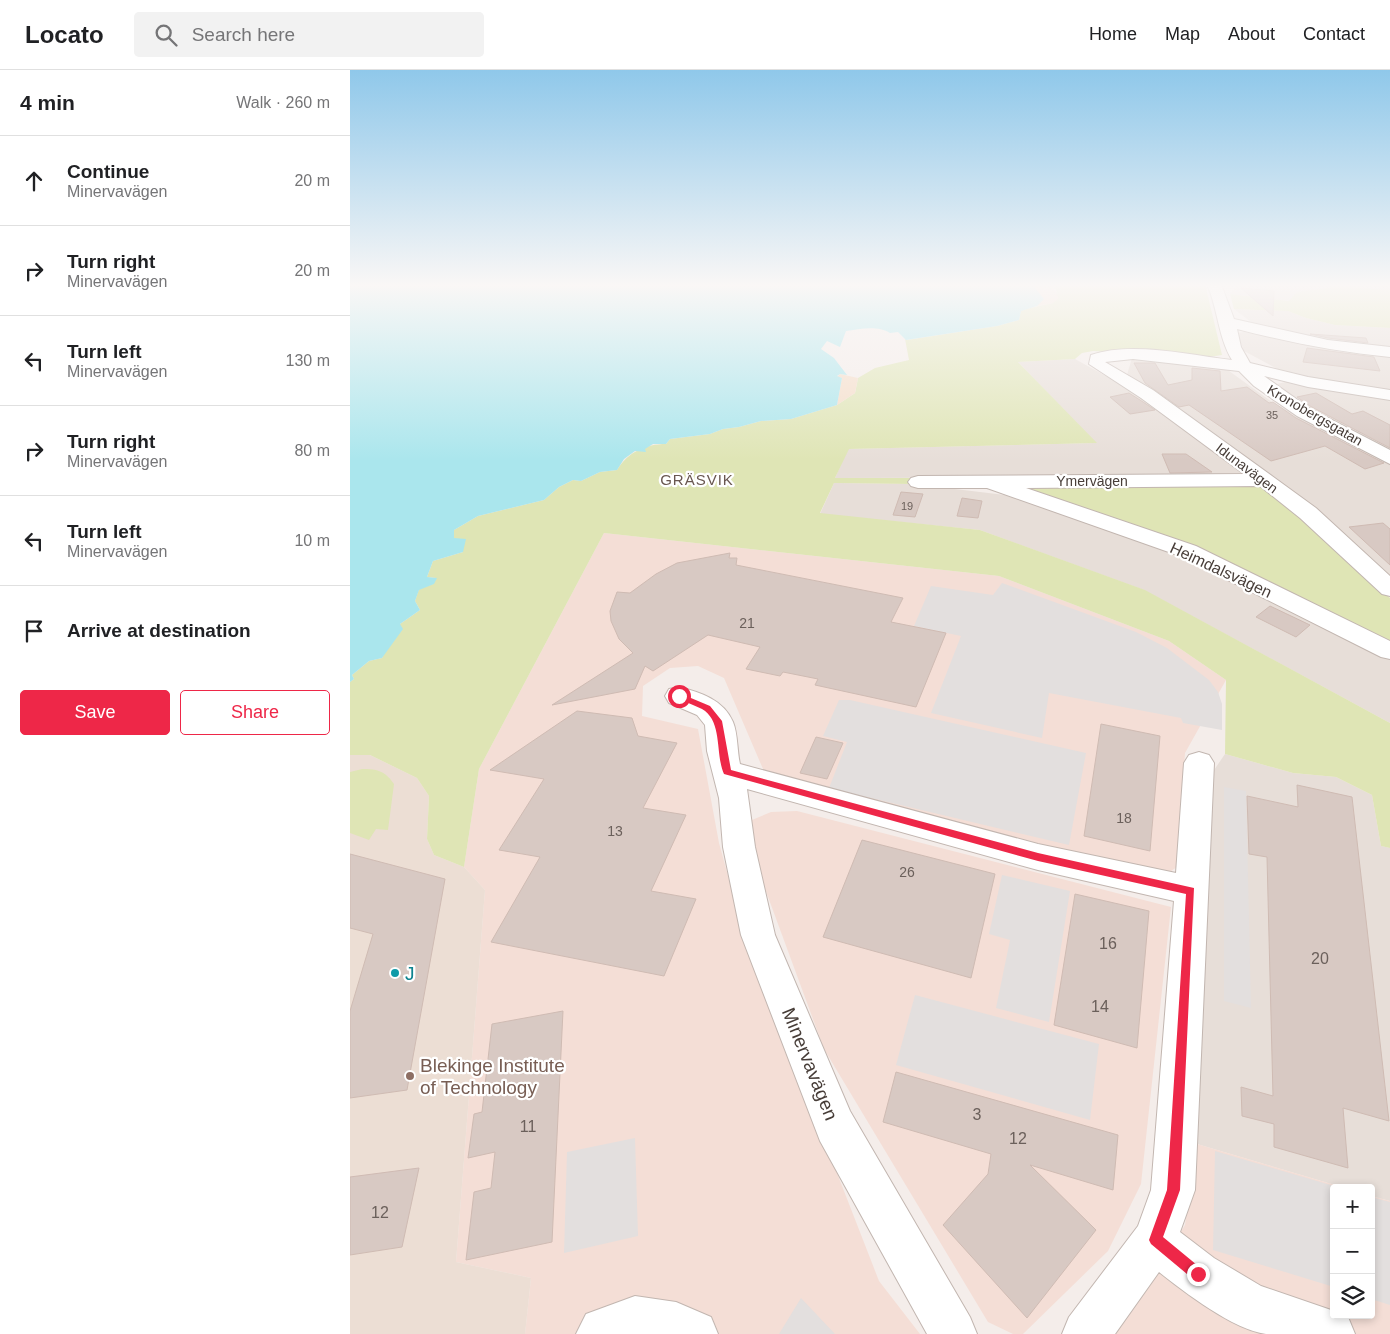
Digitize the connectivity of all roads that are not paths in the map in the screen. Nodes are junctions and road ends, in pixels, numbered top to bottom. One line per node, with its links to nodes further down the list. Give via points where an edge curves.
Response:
1 (1232, 343): 4 (street, Kronobergsgatan)
2 (1312, 343): 3 (street)
3 (1390, 352)
4 (1242, 366): 5 (street, via 1308,382); 6 (street, Kronobergsgatan, via 1256,380 1314,418); 7 (street, Idunavägen, via 1133,354 1097,359 1097,364 1147,394)
5 (1390, 395)
6 (1390, 458)
7 (1265, 480): 9 (street, Ymervägen); 10 (street, Idunavägen, via 1308,513)
8 (918, 482): 9 (street, Ymervägen)
9 (990, 482): 11 (street, Heimdalsvägen, via 1188,551)
10 (1390, 590)
11 (1390, 651)
12 (679, 696): 14 (street, Minervavägen, via 707,708 719,724)
13 (1199, 763): 15 (street)
14 (728, 772): 15 (street, via 1038,857); 19 (street, Minervavägen, via 739,847 761,944 835,1126)
15 (1191, 891): 16 (street, via 1173,1190)
16 (1155, 1240): 20 (street); 21 (street, via 1198,1274 1249,1305)
17 (600, 1334): 18 (street, via 635,1320 676,1326)
18 (694, 1334)
19 (953, 1334)
20 (1086, 1334)
21 (1331, 1334)

